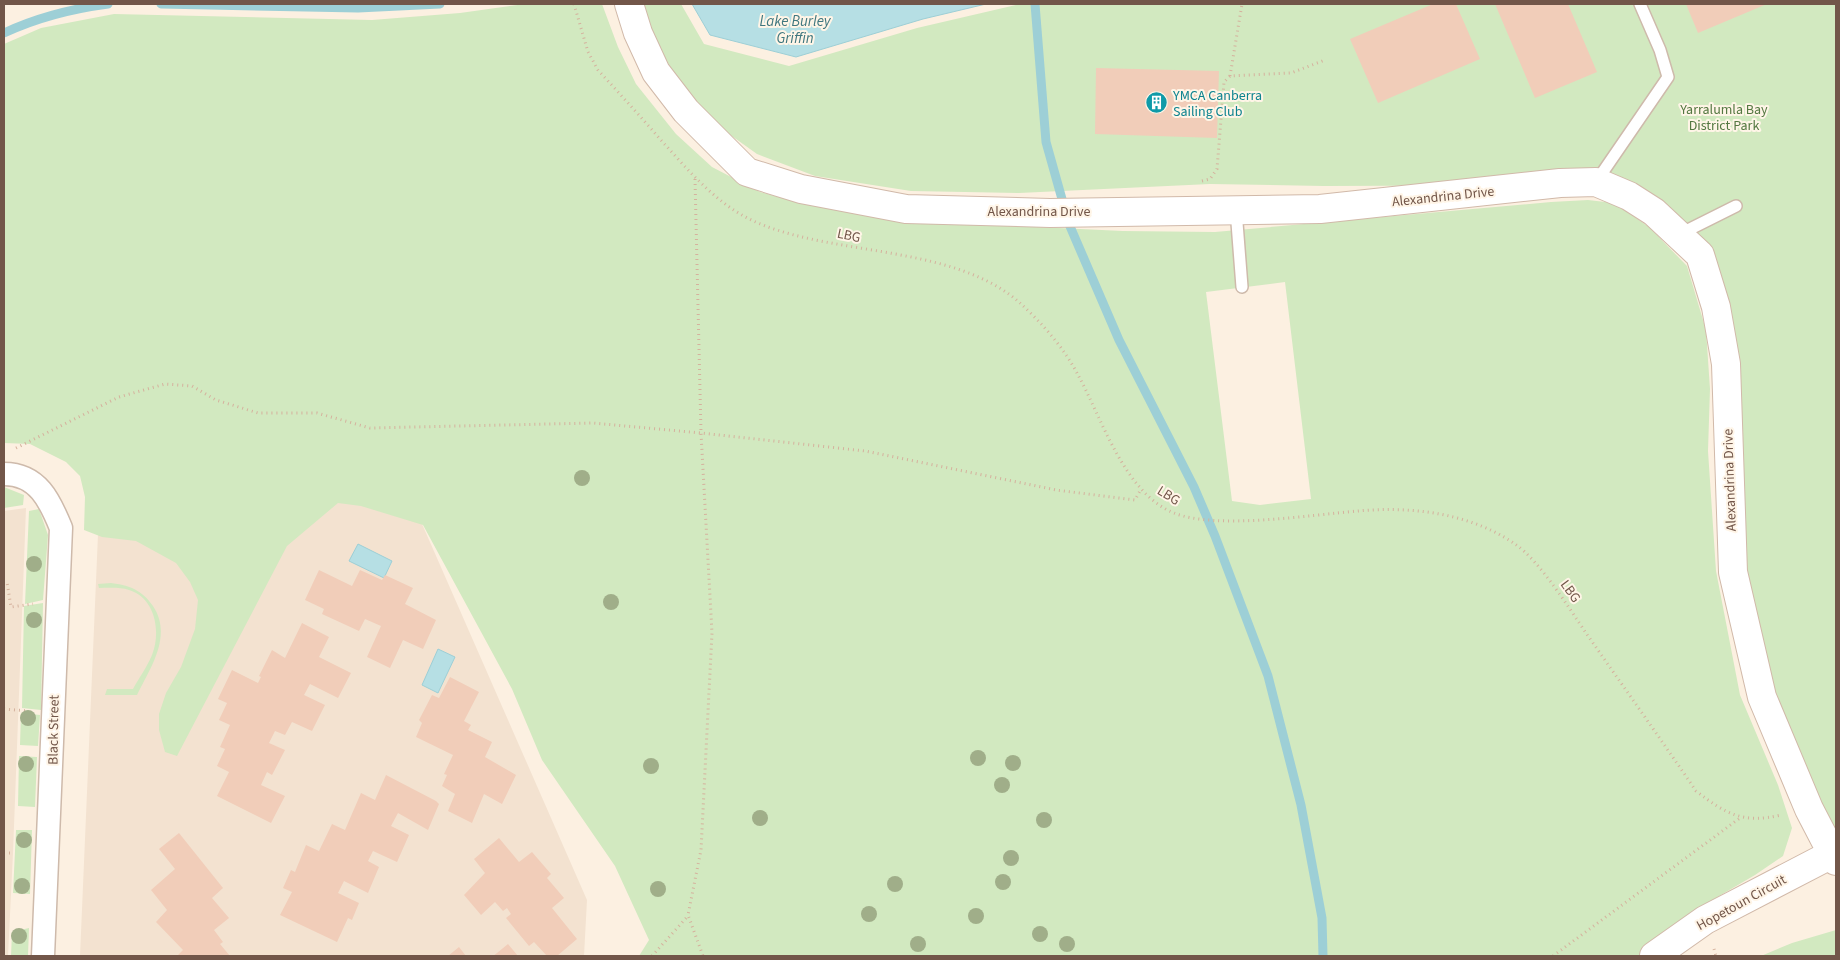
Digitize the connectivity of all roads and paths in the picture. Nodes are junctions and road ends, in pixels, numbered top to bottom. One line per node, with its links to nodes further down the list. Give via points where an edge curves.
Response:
1 (574, 4): 7 (path, LBG, via 588,52 598,70)
2 (629, 4): 11 (main road, Alexandrina Drive, via 656,72 686,111 747,172 801,189 906,209 1050,213)
3 (1242, 4): 6 (path)
4 (1640, 4): 9 (lane, via 1668,77)
5 (1325, 60): 6 (path, via 1290,73)
6 (1230, 76): 8 (path, via 1224,82 1217,168 1210,179)
7 (695, 178): 14 (path); 17 (path, LBG, via 737,212 761,225 960,269 988,281 1019,302 1076,371 1123,464)
8 (1201, 181)
9 (1596, 182): 11 (main road, Alexandrina Drive, via 1560,183 1320,209); 12 (main road, Alexandrina Drive, via 1629,196 1654,212)
10 (1736, 206): 12 (lane)
11 (1236, 210): 13 (lane)
12 (1678, 235): 22 (main road, Alexandrina Drive, via 1700,255 1716,307 1726,364 1733,572 1762,697)
13 (1242, 287)
14 (701, 433): 15 (path, via 593,423 370,428 317,413 258,413 216,400 192,386 165,384 119,397); 17 (path, via 864,451 1056,490 1135,500); 27 (path, via 712,633 701,850)
15 (15, 448)
16 (4, 474): 28 (street, Black Street, via 32,481 47,496 61,528)
17 (1141, 489): 23 (path, LBG, via 1170,512 1190,518 1274,519 1383,509 1424,512 1490,529 1519,546 1553,585 1696,791)
18 (4, 582): 19 (path, via 7,582 11,607)
19 (22, 605)
20 (4, 709): 21 (path)
21 (18, 710)
22 (1809, 809): 23 (path, LBG, via 1758,820); 26 (main road, Alexandrina Drive)
23 (1740, 818): 31 (path)
24 (4, 853): 25 (path)
25 (13, 853)
26 (1834, 857): 32 (main road, Hopetoun Circuit, via 1705,920)
27 (688, 916): 29 (path); 30 (path)
28 (43, 956)
29 (652, 956)
30 (703, 956)
31 (1553, 956)
32 (1654, 956)

